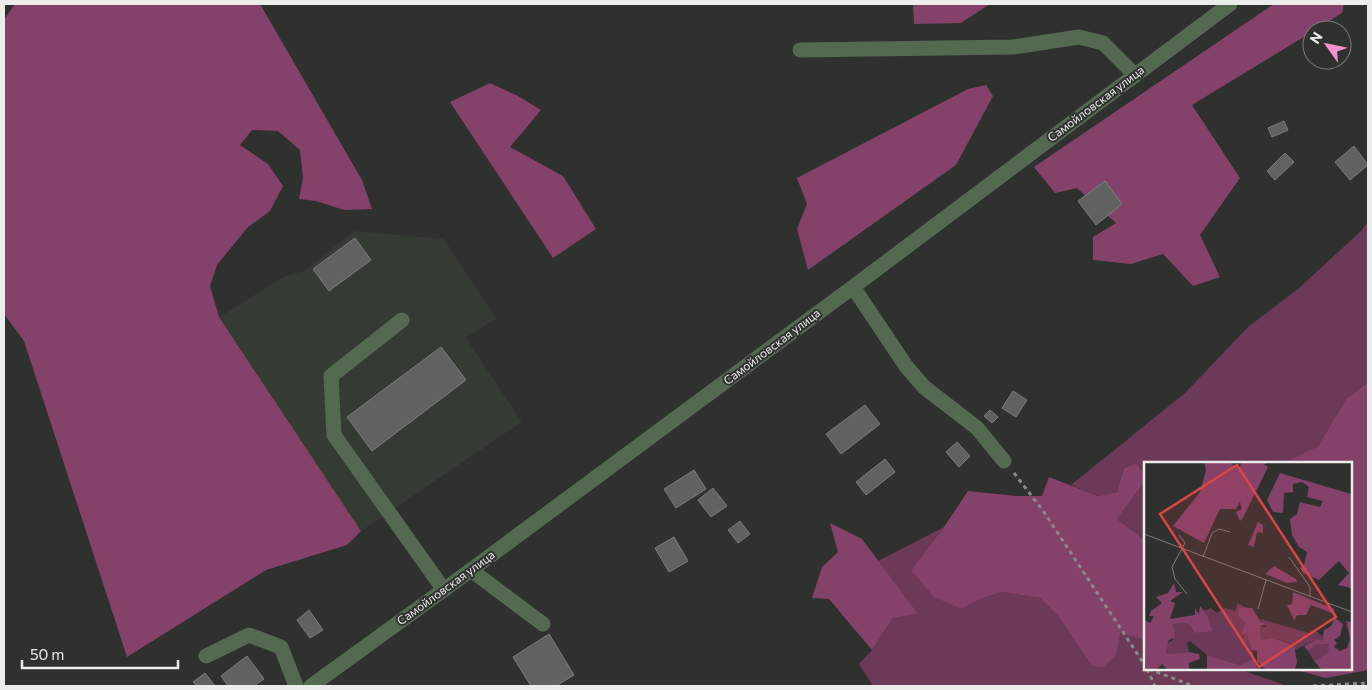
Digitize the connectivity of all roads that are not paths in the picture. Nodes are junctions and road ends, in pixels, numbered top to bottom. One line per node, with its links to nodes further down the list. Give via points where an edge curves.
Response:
1 (1230, 4): 3 (street, Самойловская улица)
2 (800, 50): 3 (street, via 1013,47 1079,37 1103,43)
3 (1134, 75): 4 (street, Самойловская улица)
4 (853, 287): 6 (street, via 906,366 924,386 977,428); 7 (street, Самойловская улица)
5 (402, 320): 8 (street, via 331,376 334,435)
6 (1004, 462)
7 (471, 570): 8 (street, Самойловская улица); 9 (street)
8 (444, 590): 12 (street, Самойловская улица)
9 (544, 624)
10 (206, 656): 11 (street, via 249,635 281,647)
11 (296, 686)
12 (311, 686)

